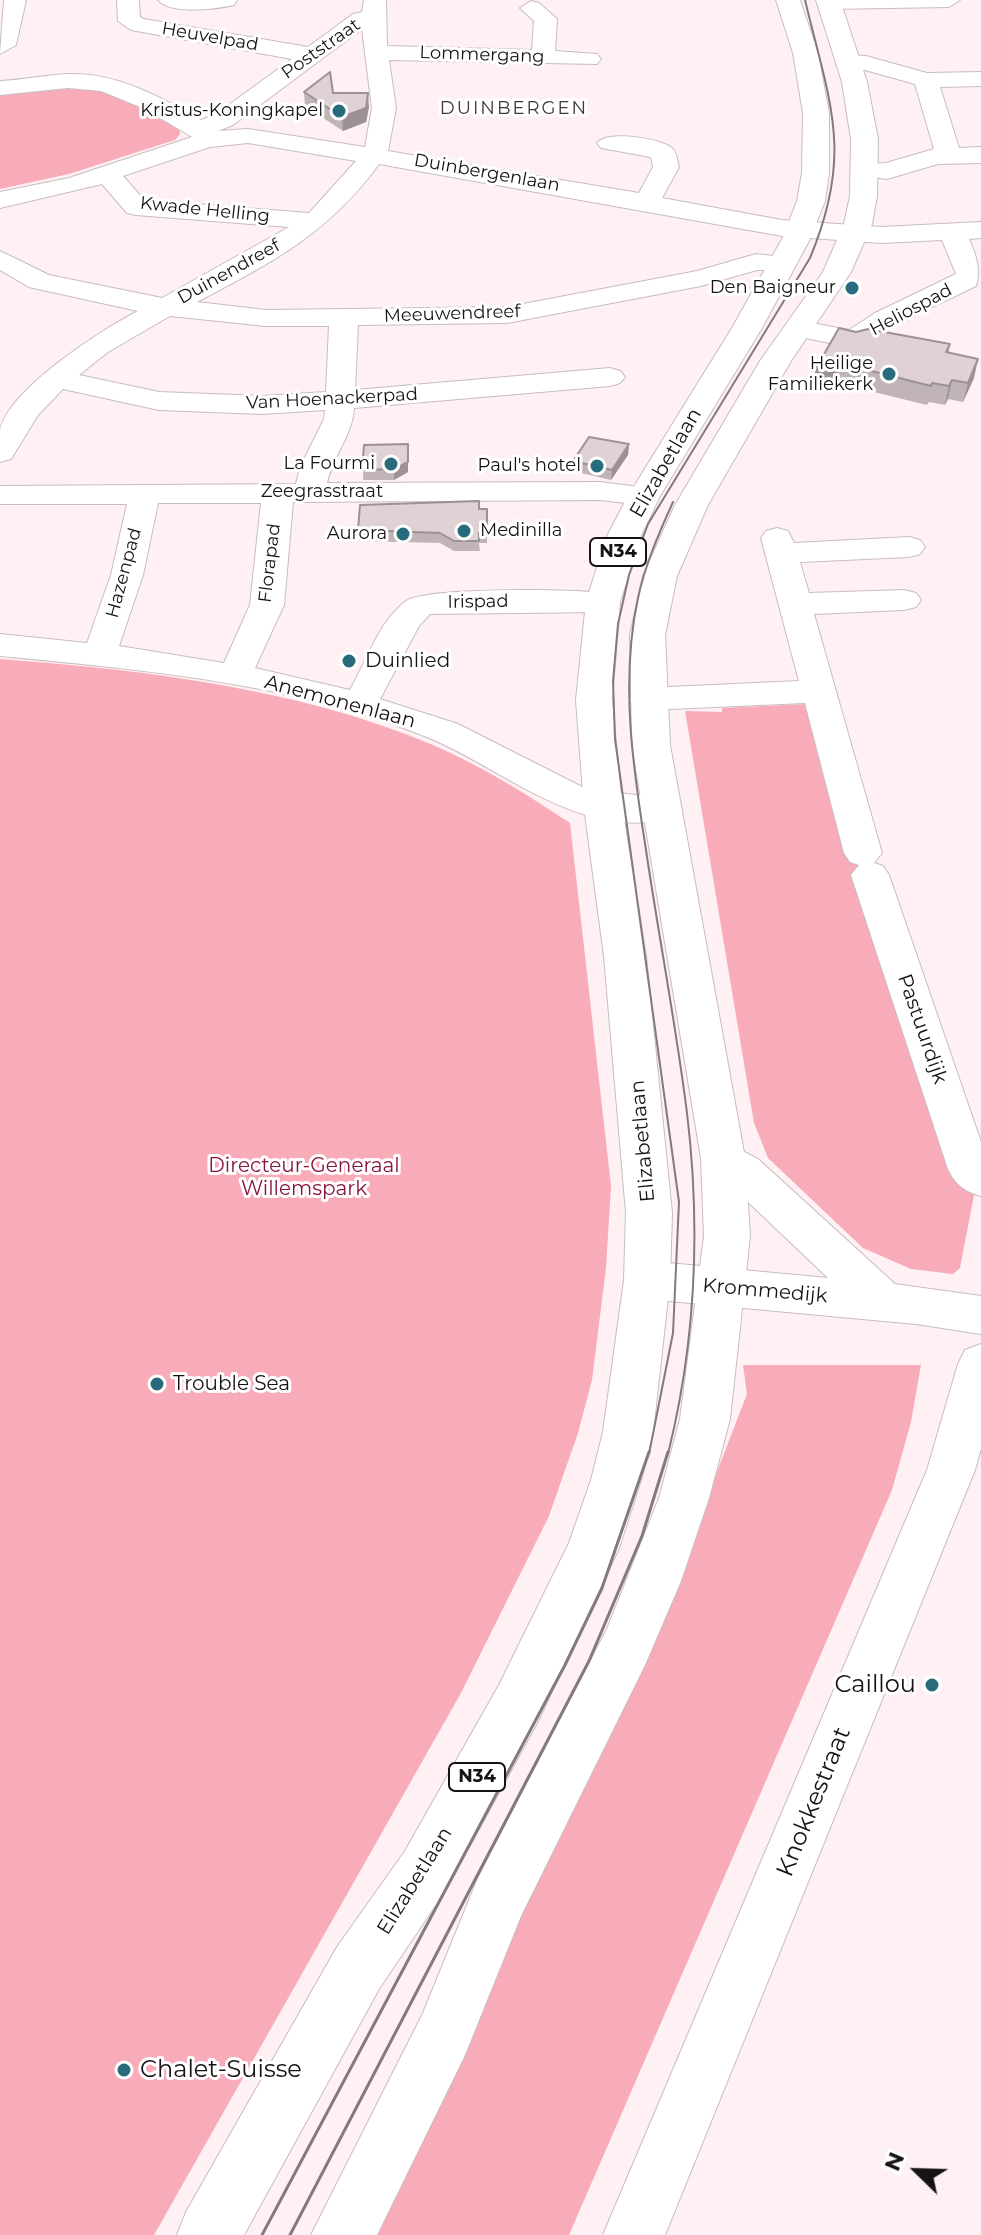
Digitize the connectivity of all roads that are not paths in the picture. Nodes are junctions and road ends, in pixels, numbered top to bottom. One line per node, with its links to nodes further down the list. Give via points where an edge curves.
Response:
1 (15, 0): 13 (street)
2 (128, 0): 14 (street, Heuvelpad, via 129,21 139,25)
3 (169, 0): 4 (street)
4 (226, 0)
5 (396, 0): 12 (street)
6 (562, 0): 11 (street)
7 (788, 0): 32 (main road, Elizabetlaan / N34, via 820,149)
8 (949, 0): 10 (street)
9 (829, 1): 10 (street); 18 (main road, N34)
10 (898, 1)
11 (522, 4): 16 (street, via 546,19)
12 (374, 6): 14 (street, Poststraat); 15 (street, Duinendreef)
13 (0, 47)
14 (318, 50): 15 (street); 22 (street, Poststraat)
15 (374, 51): 16 (street, Lommergang); 24 (street, Duinendreef, via 384,102)
16 (543, 57): 17 (street, Lommergang)
17 (589, 59)
18 (847, 62): 20 (street); 27 (main road, N34, via 864,126)
19 (981, 79): 20 (street)
20 (926, 80): 26 (street)
21 (0, 88): 22 (street, via 73,81 115,86)
22 (204, 135): 24 (street, Duinbergenlaan); 28 (street, Duinbergenlaan)
23 (618, 140): 30 (street, via 654,148 667,160)
24 (374, 154): 30 (street, Duinbergenlaan); 31 (street, Duinendreef)
25 (981, 155): 26 (street)
26 (949, 156): 27 (street, via 887,171)
27 (866, 170): 35 (main road, N34)
28 (107, 174): 29 (street, Duinbergenlaan); 31 (street, Kwade Helling, via 136,207)
29 (0, 200)
30 (647, 202): 32 (street, Duinbergenlaan)
31 (316, 221): 38 (street, Duinendreef, via 251,265)
32 (801, 229): 35 (street, Duinbergenlaan); 37 (main road, Elizabetlaan / N34)
33 (981, 230): 34 (street, Duinbergenlaan)
34 (952, 232): 35 (street, Duinbergenlaan); 40 (street, Heliospad, via 969,265 971,276 966,280 854,339)
35 (854, 233): 40 (main road, N34)
36 (1, 261): 38 (street, Meeuwendreef, via 39,281)
37 (781, 264): 39 (street, Meeuwendreef, via 756,262 701,278 507,315); 48 (main road, Elizabetlaan / N34)
38 (166, 307): 39 (street, Meeuwendreef, via 266,318); 42 (street, Duinendreef, via 108,339)
39 (344, 318): 43 (street, Florapad)
40 (801, 329): 57 (main road, N34, via 739,424 670,550 653,600)
41 (610, 377): 43 (street, Van Hoenackerpad)
42 (56, 379): 43 (street, Van Hoenackerpad, via 159,401 262,405); 44 (street, Duinendreef, via 26,412)
43 (340, 398): 46 (street, Florapad, via 339,419 315,467)
44 (0, 453)
45 (145, 493): 46 (street, Zeegrasstraat); 47 (street, Zeegrasstraat); 54 (street, Hazenpad, via 127,575)
46 (294, 493): 48 (street, Zeegrasstraat, via 600,491); 55 (street, Florapad, via 267,605)
47 (0, 495)
48 (644, 496): 51 (main road, Elizabetlaan / N34, via 623,538)
49 (909, 547): 52 (street, Pastuurdijk, via 779,546)
50 (904, 600): 52 (street)
51 (603, 602): 58 (street, Irispad, via 420,606 405,620); 59 (main road, Elizabetlaan / N34, via 594,700)
52 (794, 604): 56 (street, Pastuurdijk)
53 (0, 645): 54 (street, Anemonenlaan)
54 (100, 653): 55 (street, Anemonenlaan)
55 (235, 675): 58 (street, Anemonenlaan)
56 (817, 691): 57 (street); 62 (street, Pastuurdijk, via 866,864 969,1169)
57 (647, 699): 60 (main road, N34)
58 (360, 704): 59 (street, Anemonenlaan, via 446,732 576,800)
59 (603, 807): 60 (street, Anemonenlaan); 63 (main road, Elizabetlaan / N34, via 646,1162)
60 (663, 808): 61 (main road, N34)
61 (723, 1158): 64 (main road, N34); 65 (street, Krommedijk)
62 (981, 1179)
63 (647, 1280): 64 (street, Krommedijk); 69 (main road, Elizabetlaan / N34, via 628,1432 587,1561 518,1704 432,1857 358,1968)
64 (723, 1288): 65 (street, Krommedijk); 70 (main road, N34, via 702,1432 655,1581 499,1899 444,2034)
65 (884, 1302): 66 (street, Krommedijk)
66 (981, 1315)
67 (981, 1364): 68 (street, Knokkestraat)
68 (966, 1476): 71 (street, Knokkestraat)
69 (209, 2235)
70 (343, 2235)
71 (634, 2235)

